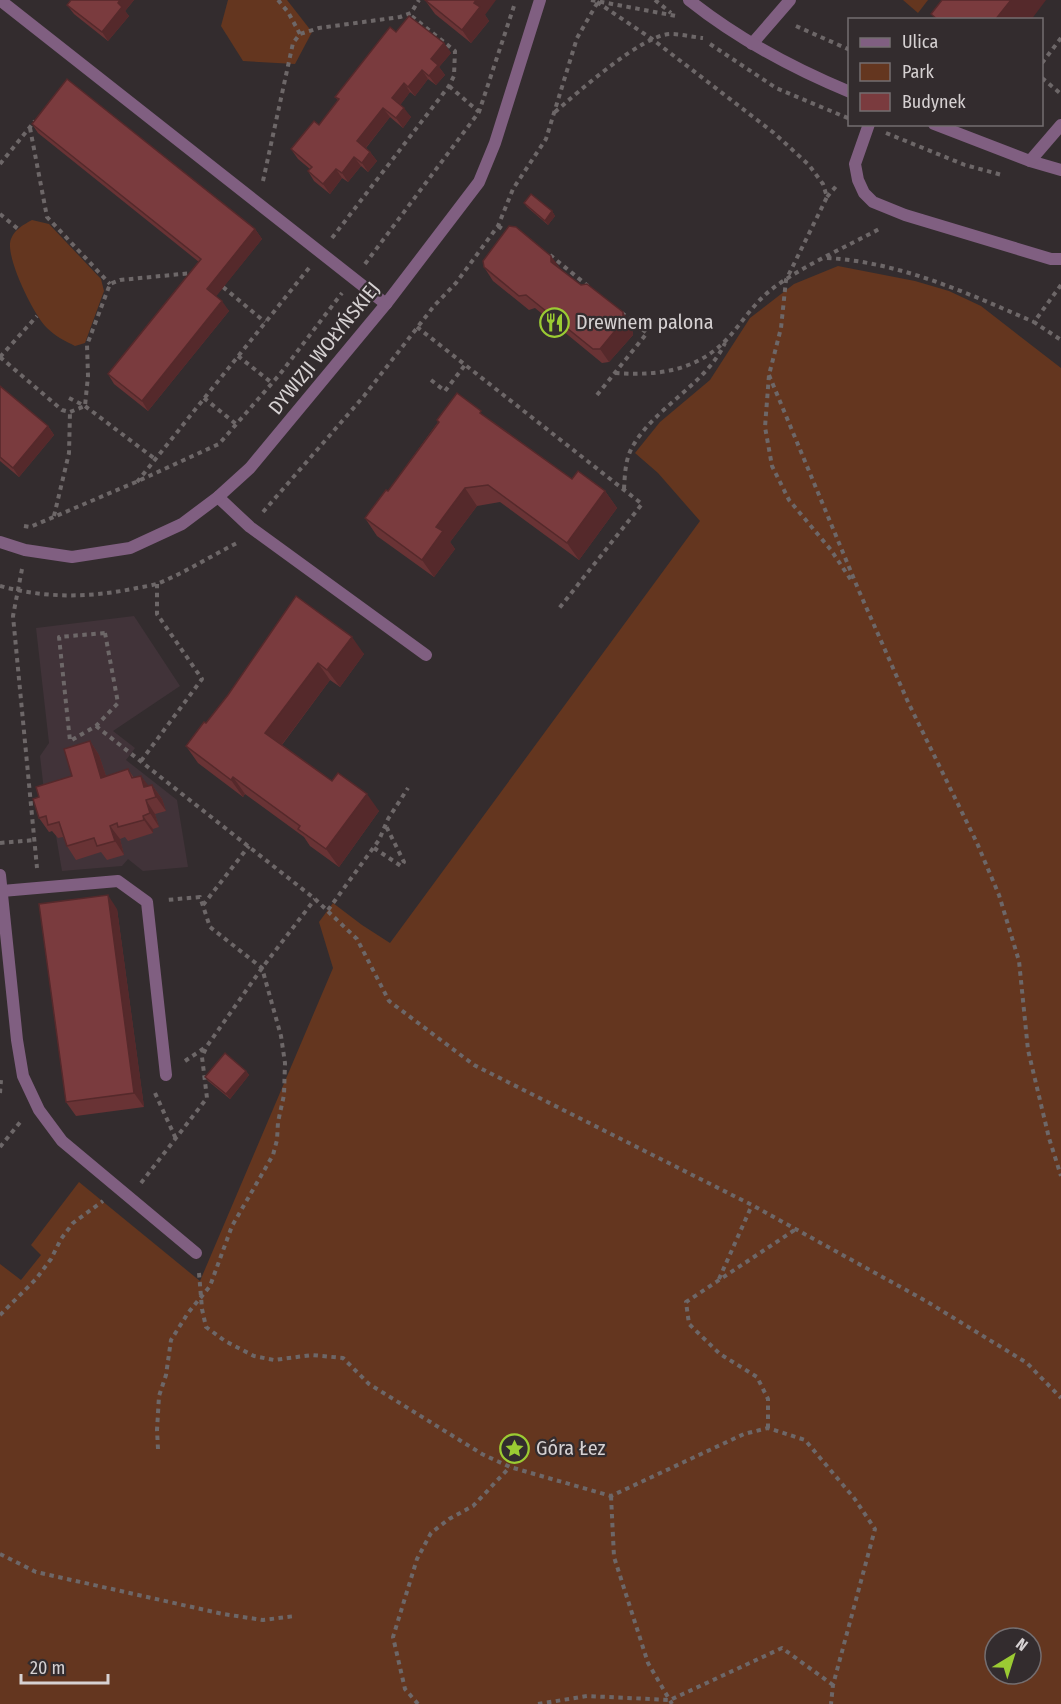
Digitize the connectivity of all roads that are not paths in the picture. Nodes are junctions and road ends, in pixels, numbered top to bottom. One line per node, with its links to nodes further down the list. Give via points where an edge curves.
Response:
1 (0, 0): 13 (street)
2 (540, 0): 13 (street, DYWIZJI WOŁYŃSKIEJ, via 479,182)
3 (689, 0): 5 (street)
4 (790, 0): 5 (street)
5 (752, 44): 6 (street)
6 (848, 92)
7 (1061, 125): 10 (street)
8 (868, 126): 12 (street, via 855,164 864,193 873,202 905,215)
9 (939, 126): 10 (street)
10 (1030, 161): 11 (street)
11 (1061, 170)
12 (1061, 259)
13 (386, 304): 14 (street, DYWIZJI WOŁYŃSKIEJ, via 250,468)
14 (218, 497): 15 (street, DYWIZJI WOŁYŃSKIEJ, via 182,524 130,548 72,557); 16 (street, via 250,527)
15 (0, 542)
16 (426, 655)
17 (0, 874): 18 (street)
18 (2, 891): 19 (street, via 118,881 147,902); 20 (street, via 23,1076 39,1110 62,1141)
19 (166, 1075)
20 (196, 1253)

